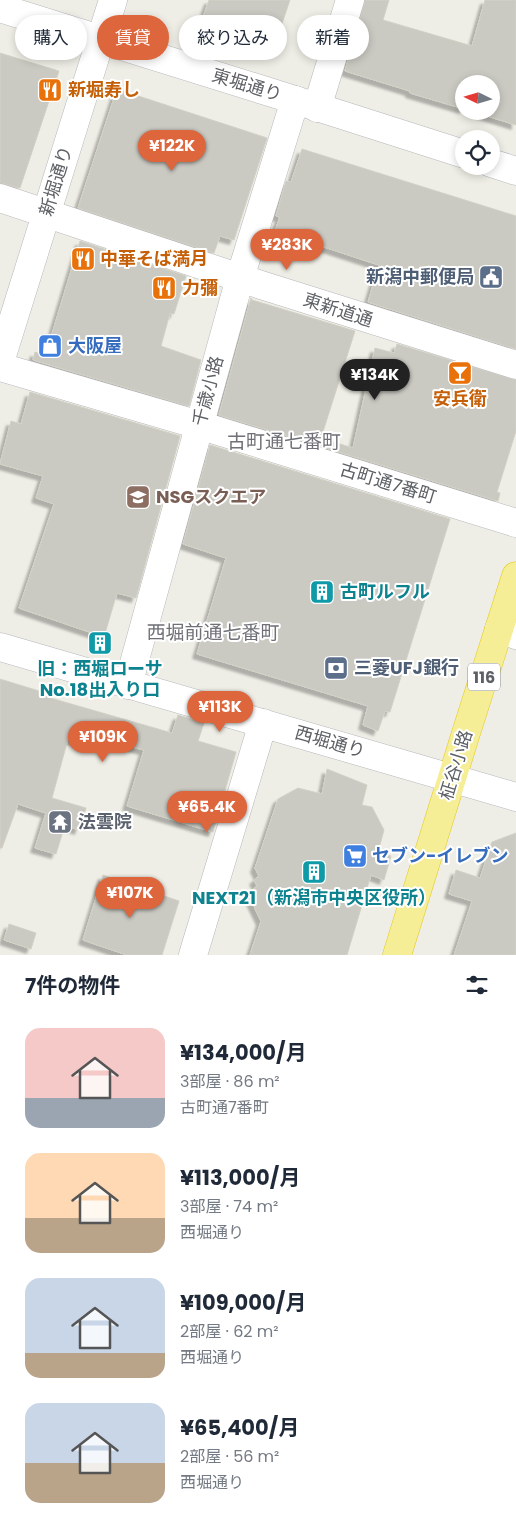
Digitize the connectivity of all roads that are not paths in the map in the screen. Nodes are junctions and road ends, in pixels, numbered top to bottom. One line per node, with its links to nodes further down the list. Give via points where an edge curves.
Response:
1 (113, 0): 4 (street, 新堀通り)
2 (350, 0): 8 (street, 千歳小路)
3 (0, 8): 5 (street, 東堀通り)
4 (108, 15)
5 (97, 38)
6 (97, 52): 13 (street, 新堀通り)
7 (167, 60): 8 (street, 東堀通り)
8 (306, 104): 9 (street, 東堀通り); 14 (street, 千歳小路)
9 (455, 151)
10 (500, 166): 11 (street)
11 (516, 171)
12 (0, 198): 13 (street, 東新道通)
13 (46, 214): 14 (street, 東新道通); 15 (street, 新堀通り)
14 (240, 278): 16 (street, 東新道通); 18 (street, 千歳小路)
15 (0, 362)
16 (516, 365)
17 (0, 367): 18 (street, 古町通7番町)
18 (199, 425): 19 (street, 古町通7番町); 23 (street, 千歳小路)
19 (516, 523)
20 (516, 576): 21 (highway, 柾谷小路 / 116)
21 (508, 632): 25 (highway, 柾谷小路 / 116, via 466,733)
22 (0, 646): 23 (street, 西堀通り)
23 (128, 684): 24 (street, 西堀通り)
24 (263, 723): 25 (street, 西堀通り); 27 (street)
25 (453, 778): 26 (street, 西堀通り); 28 (highway, 柾谷小路 / 116)
26 (516, 797)
27 (193, 955)
28 (397, 955)

